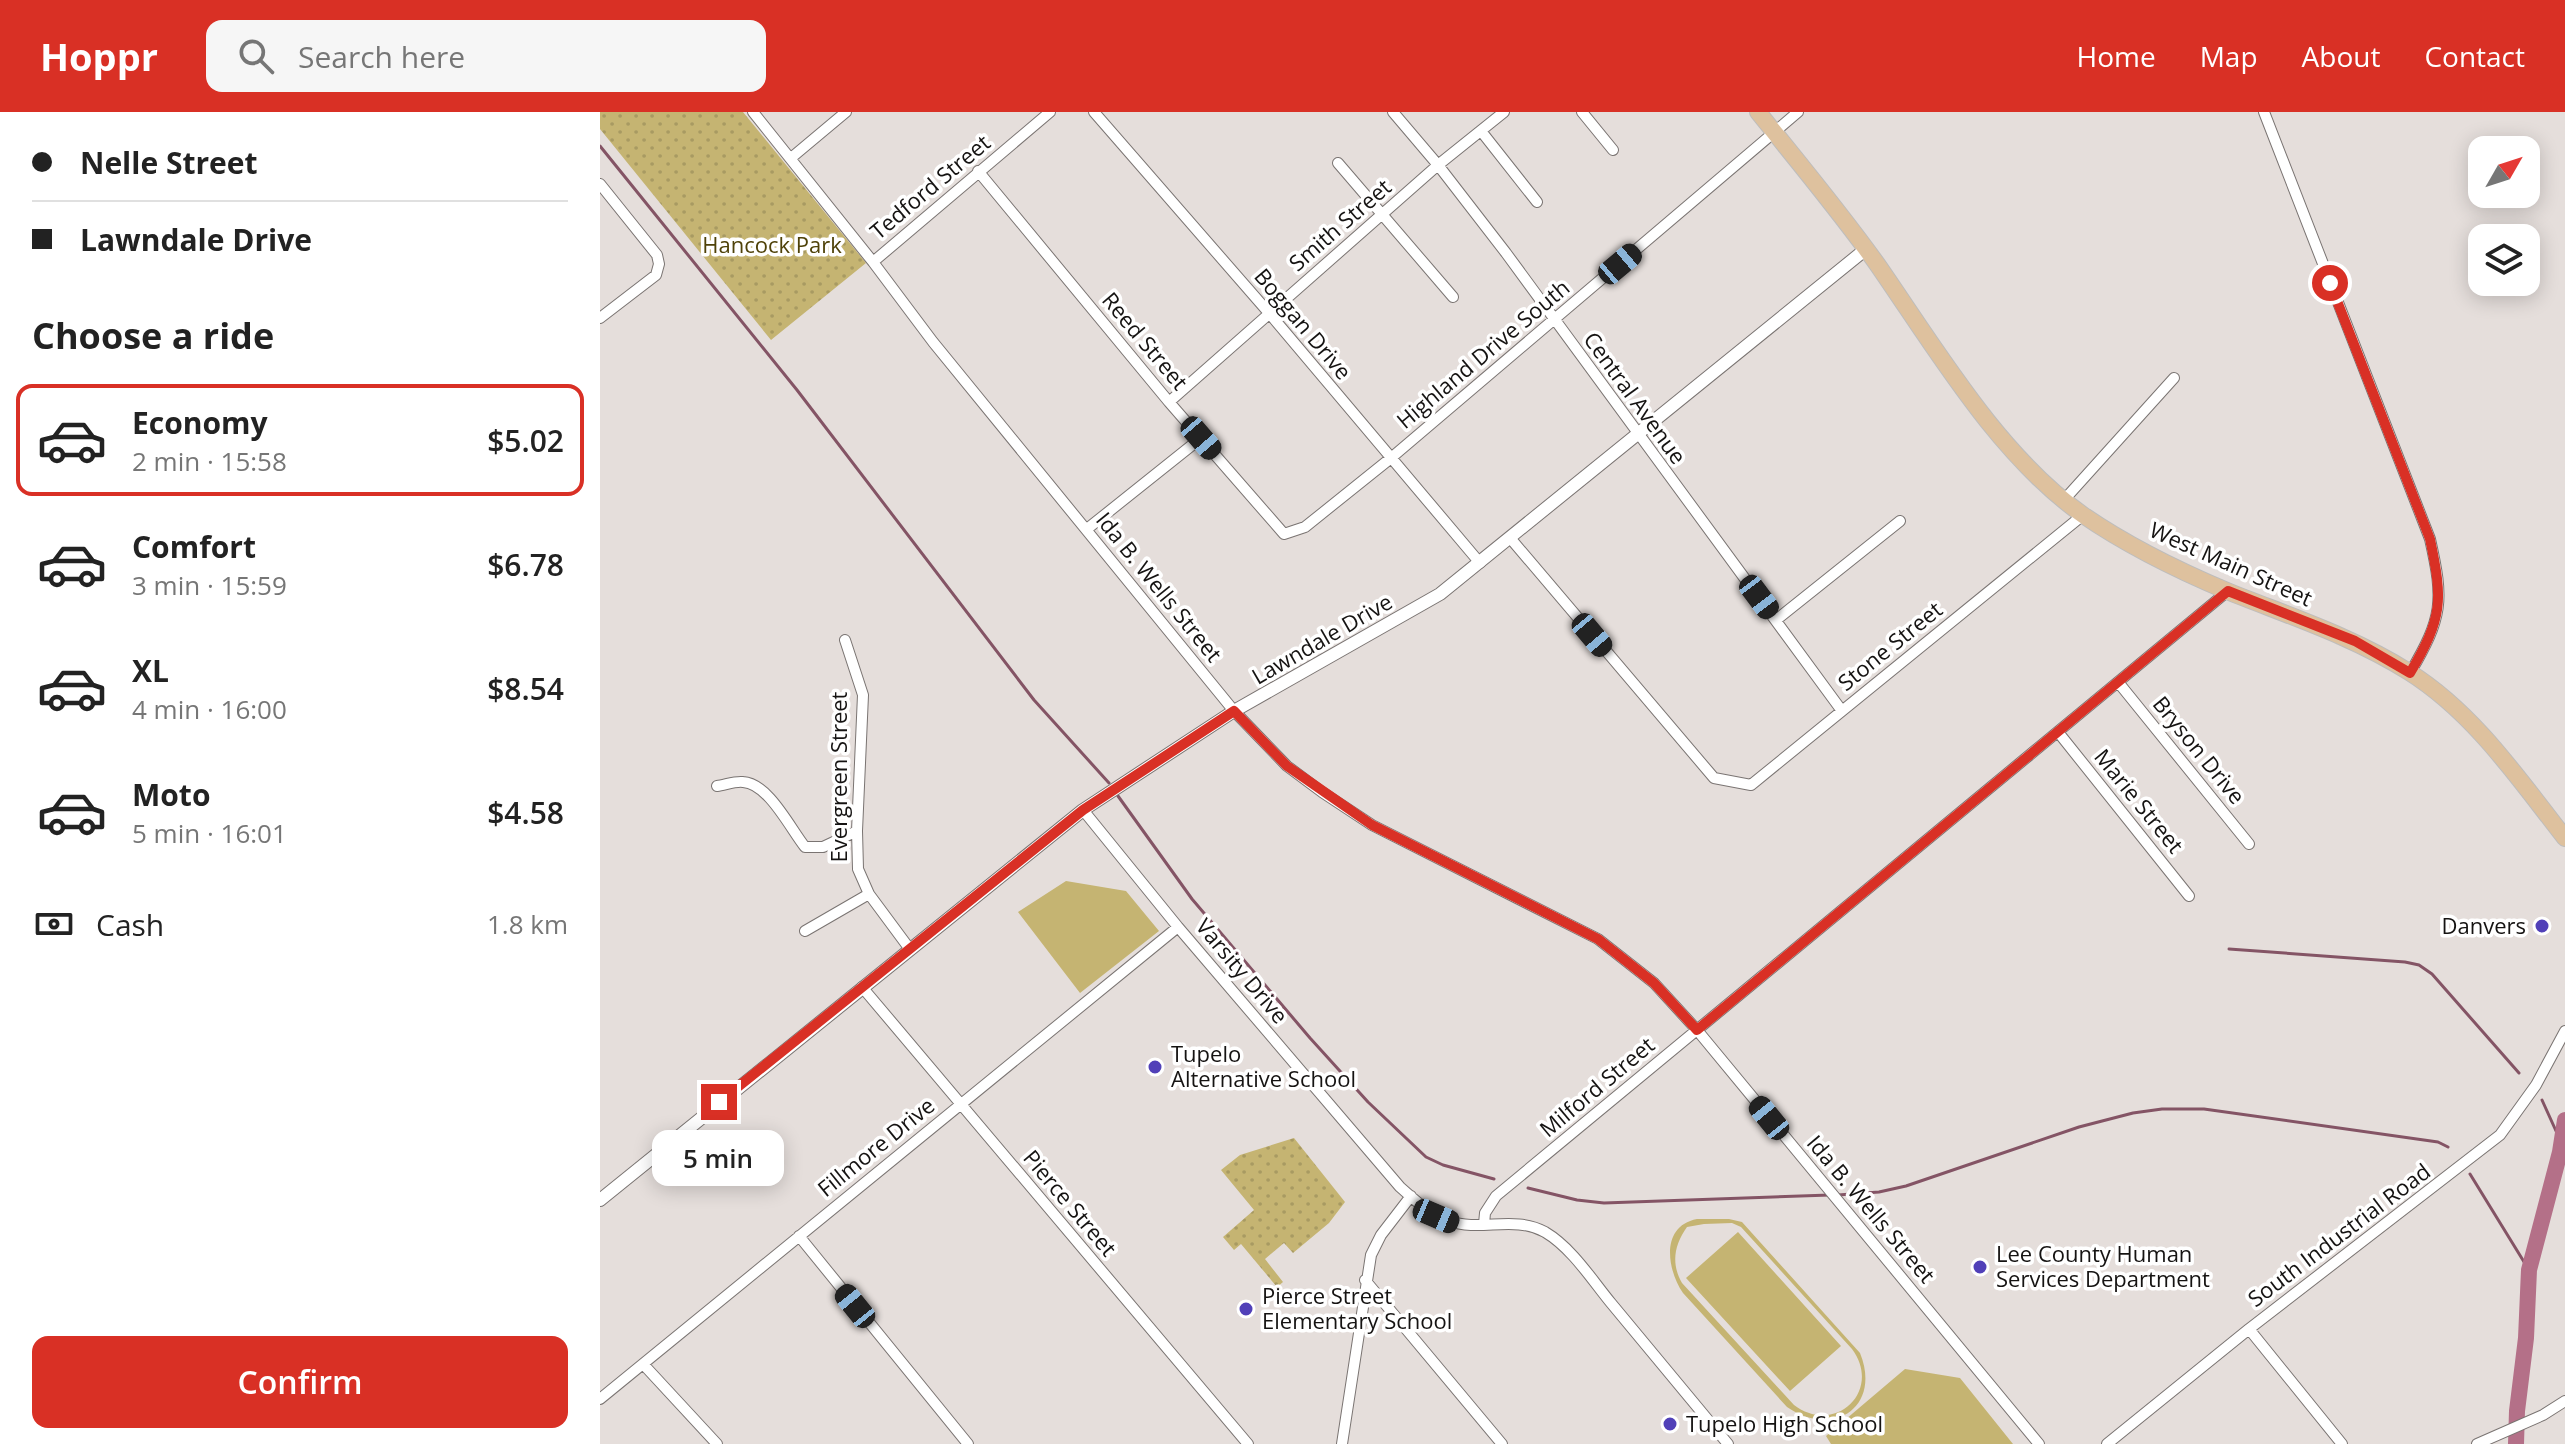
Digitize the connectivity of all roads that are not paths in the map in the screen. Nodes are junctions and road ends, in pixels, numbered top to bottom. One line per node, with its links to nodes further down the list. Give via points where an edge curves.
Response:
1 (753, 112): 14 (street, Ida B. Wells Street)
2 (846, 112): 14 (street)
3 (1050, 112): 17 (street, Tedford Street)
4 (1094, 112): 24 (street, Boggan Drive)
5 (1393, 112): 16 (street, Central Avenue)
6 (1504, 112): 11 (street, Smith Street)
7 (1582, 112): 13 (street)
8 (1758, 112): 12 (main road, West Main Street)
9 (1798, 112): 12 (street, Highland Drive South)
10 (2264, 112): 42 (street, via 2430,539 2439,603 2430,639)
11 (1481, 131): 16 (street, Smith Street); 19 (street)
12 (1775, 133): 21 (main road, West Main Street); 26 (street, Highland Drive South)
13 (1613, 150)
14 (791, 158): 22 (street, Ida B. Wells Street)
15 (1338, 163): 20 (street)
16 (1438, 165): 20 (street, Smith Street); 26 (street, Central Avenue)
17 (978, 171): 22 (street, Tedford Street); 28 (street, Reed Street)
18 (600, 184): 25 (street, via 659,264 656,275)
19 (1537, 202)
20 (1382, 215): 23 (street); 24 (street, Smith Street)
21 (1866, 249): 29 (street, Lawndale Drive); 32 (main road, West Main Street, via 1991,425)
22 (873, 262): 35 (street, Ida B. Wells Street)
23 (1453, 297)
24 (1269, 313): 28 (street, Smith Street); 31 (street, Boggan Drive)
25 (600, 318)
26 (1553, 320): 29 (street, Central Avenue); 31 (street, Highland Drive South)
27 (2174, 378): 32 (street)
28 (1169, 402): 30 (street, Reed Street)
29 (1637, 435): 37 (street, Lawndale Drive); 40 (street, Central Avenue)
30 (1201, 438): 35 (street); 36 (street, Reed Street)
31 (1391, 458): 36 (street, Highland Drive South, via 1305,527); 38 (street, Boggan Drive)
32 (2064, 500): 33 (main road, West Main Street)
33 (2083, 515): 39 (main road, West Main Street, via 2163,563); 45 (street, Stone Street)
34 (1900, 521): 40 (street)
35 (1087, 529): 44 (street, Ida B. Wells Street)
36 (1284, 534)
37 (1511, 539): 38 (street, Lawndale Drive); 45 (street, Stone Street, via 1714,778 1751,785)
38 (1480, 563): 44 (street, Lawndale Drive, via 1440,594)
39 (2228, 591): 42 (main road, West Main Street, via 2355,641); 43 (street, Milford Street)
40 (1776, 620): 45 (street, Central Avenue)
41 (845, 640): 49 (street, Evergreen Street, via 863,695)
42 (2410, 673): 50 (main road, West Main Street, via 2490,742)
43 (2118, 682): 46 (street, Milford Street); 51 (street, Bryson Drive)
44 (1234, 711): 48 (street, Lawndale Drive); 58 (street, Ida B. Wells Street, via 1287,766 1372,825 1598,939 1654,983)
45 (1842, 711)
46 (2058, 732): 53 (street, Marie Street); 58 (street, Milford Street)
47 (717, 786): 49 (street, via 755,785 805,847 823,847)
48 (1083, 810): 54 (street, Varsity Drive); 56 (street, Lawndale Drive)
49 (857, 831): 52 (street, Evergreen Street, via 858,869)
50 (2565, 838)
51 (2249, 844)
52 (869, 894): 55 (street); 56 (street, Evergreen Street)
53 (2189, 896)
54 (1178, 927): 60 (street, Fillmore Drive); 61 (street, Varsity Drive)
55 (805, 931)
56 (909, 948): 57 (street, Lawndale Drive)
57 (862, 987): 60 (street, Pierce Street); 62 (street, Lawndale Drive)
58 (1697, 1030): 63 (street, Milford Street, via 1496,1196); 76 (street, Ida B. Wells Street)
59 (2565, 1031): 66 (street, South Industrial Road, via 2536,1085 2500,1135)
60 (960, 1105): 64 (street, Fillmore Drive); 72 (street, Pierce Street)
61 (1411, 1196): 63 (street, Varsity Drive, via 1451,1222); 65 (street, via 1381,1235)
62 (600, 1200)
63 (1484, 1224): 75 (street, Varsity Drive, via 1518,1223 1556,1240)
64 (799, 1236): 67 (street, Fillmore Drive); 71 (street)
65 (1365, 1280): 73 (street); 74 (street)
66 (2249, 1329): 77 (street, South Industrial Road); 78 (street)
67 (643, 1364): 68 (street, Fillmore Drive); 70 (street)
68 (600, 1399)
69 (2565, 1401): 79 (street)
70 (717, 1444)
71 (968, 1444)
72 (1248, 1444)
73 (1342, 1444)
74 (1502, 1444)
75 (1728, 1444)
76 (2039, 1444)
77 (2107, 1444)
78 (2342, 1444)
79 (2477, 1444)

